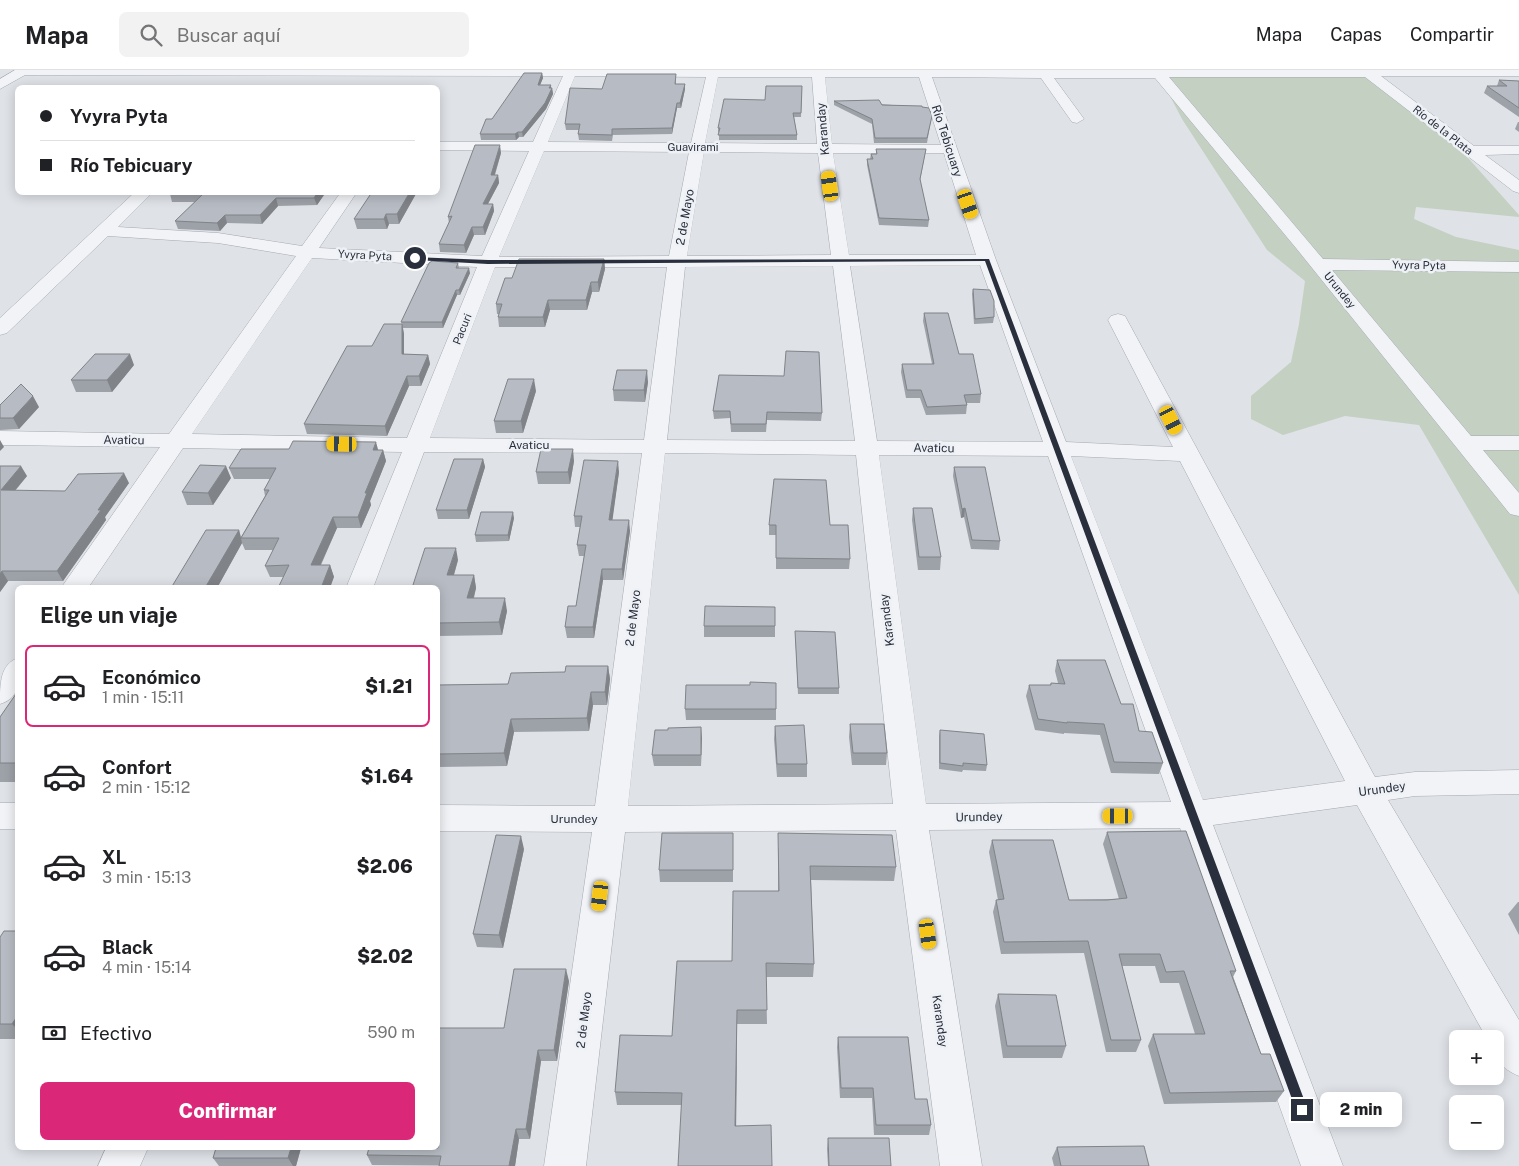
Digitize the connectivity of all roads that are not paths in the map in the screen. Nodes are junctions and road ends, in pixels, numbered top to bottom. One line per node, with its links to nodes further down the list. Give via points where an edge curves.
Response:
1 (361, 71): 2 (street); 3 (street)
2 (274, 72): 11 (street); 12 (street, via 22,71)
3 (571, 72): 4 (street); 15 (street, Pacuri)
4 (713, 72): 7 (street); 16 (street, 2 de Mayo)
5 (1367, 72): 6 (street); 10 (street); 19 (street, Río de la Plata)
6 (1519, 72)
7 (818, 73): 8 (street); 17 (street, Karanday)
8 (924, 73): 9 (street); 18 (street, Río Tebicuary)
9 (1044, 73): 10 (street); 13 (street)
10 (1158, 73): 30 (street, Urundey)
11 (262, 82)
12 (0, 85)
13 (1077, 118)
14 (440, 146): 15 (street, Guavirami)
15 (539, 146): 16 (street, Guavirami); 27 (street, Pacuri)
16 (697, 147): 17 (street, Guavirami); 28 (street, 2 de Mayo)
17 (824, 148): 18 (street, Guavirami); 29 (street, Karanday)
18 (949, 149): 26 (street, Río Tebicuary)
19 (1469, 150): 20 (street); 21 (street, Río de la Plata)
20 (1519, 150)
21 (1519, 188)
22 (142, 195): 24 (street)
23 (347, 195): 25 (street)
24 (105, 231): 25 (street, Yvyra Pyta, via 218,238); 33 (street)
25 (306, 252): 27 (street, Yvyra Pyta); 35 (street)
26 (987, 260): 29 (street, Yvyra Pyta); 41 (street, Río Tebicuary)
27 (488, 262): 28 (street, Yvyra Pyta); 38 (street, Pacuri)
28 (677, 262): 29 (street, Yvyra Pyta); 39 (street, 2 de Mayo)
29 (840, 262): 40 (street, Karanday)
30 (1319, 264): 31 (street, Yvyra Pyta); 36 (street, Urundey)
31 (1519, 267)
32 (1118, 320): 42 (street)
33 (0, 330)
34 (0, 438): 35 (street, Avaticu)
35 (176, 441): 38 (street, Avaticu); 44 (street)
36 (1465, 443): 37 (street); 43 (street, Urundey)
37 (1519, 443)
38 (416, 445): 39 (street, Avaticu); 45 (street, Pacuri)
39 (654, 446): 40 (street, Avaticu); 55 (street, 2 de Mayo)
40 (867, 447): 41 (street, Avaticu); 54 (street, Karanday)
41 (1058, 450): 42 (street, Avaticu); 50 (street, Río Tebicuary)
42 (1188, 454): 49 (street)
43 (1519, 509)
44 (76, 585)
45 (359, 585)
46 (15, 672): 47 (street)
47 (0, 693)
48 (1519, 782): 49 (street, Urundey, via 1415,784)
49 (1366, 791): 50 (street, Urundey); 56 (street)
50 (1193, 815): 54 (street, Urundey); 61 (street, Río Tebicuary)
51 (0, 816): 52 (street)
52 (15, 816)
53 (440, 818): 55 (street, Urundey)
54 (911, 818): 55 (street, Urundey); 60 (street, Karanday)
55 (610, 819): 59 (street, 2 de Mayo)
56 (1519, 1057)
57 (126, 1150): 58 (street)
58 (119, 1166)
59 (565, 1166)
60 (961, 1166)
61 (1322, 1166)

